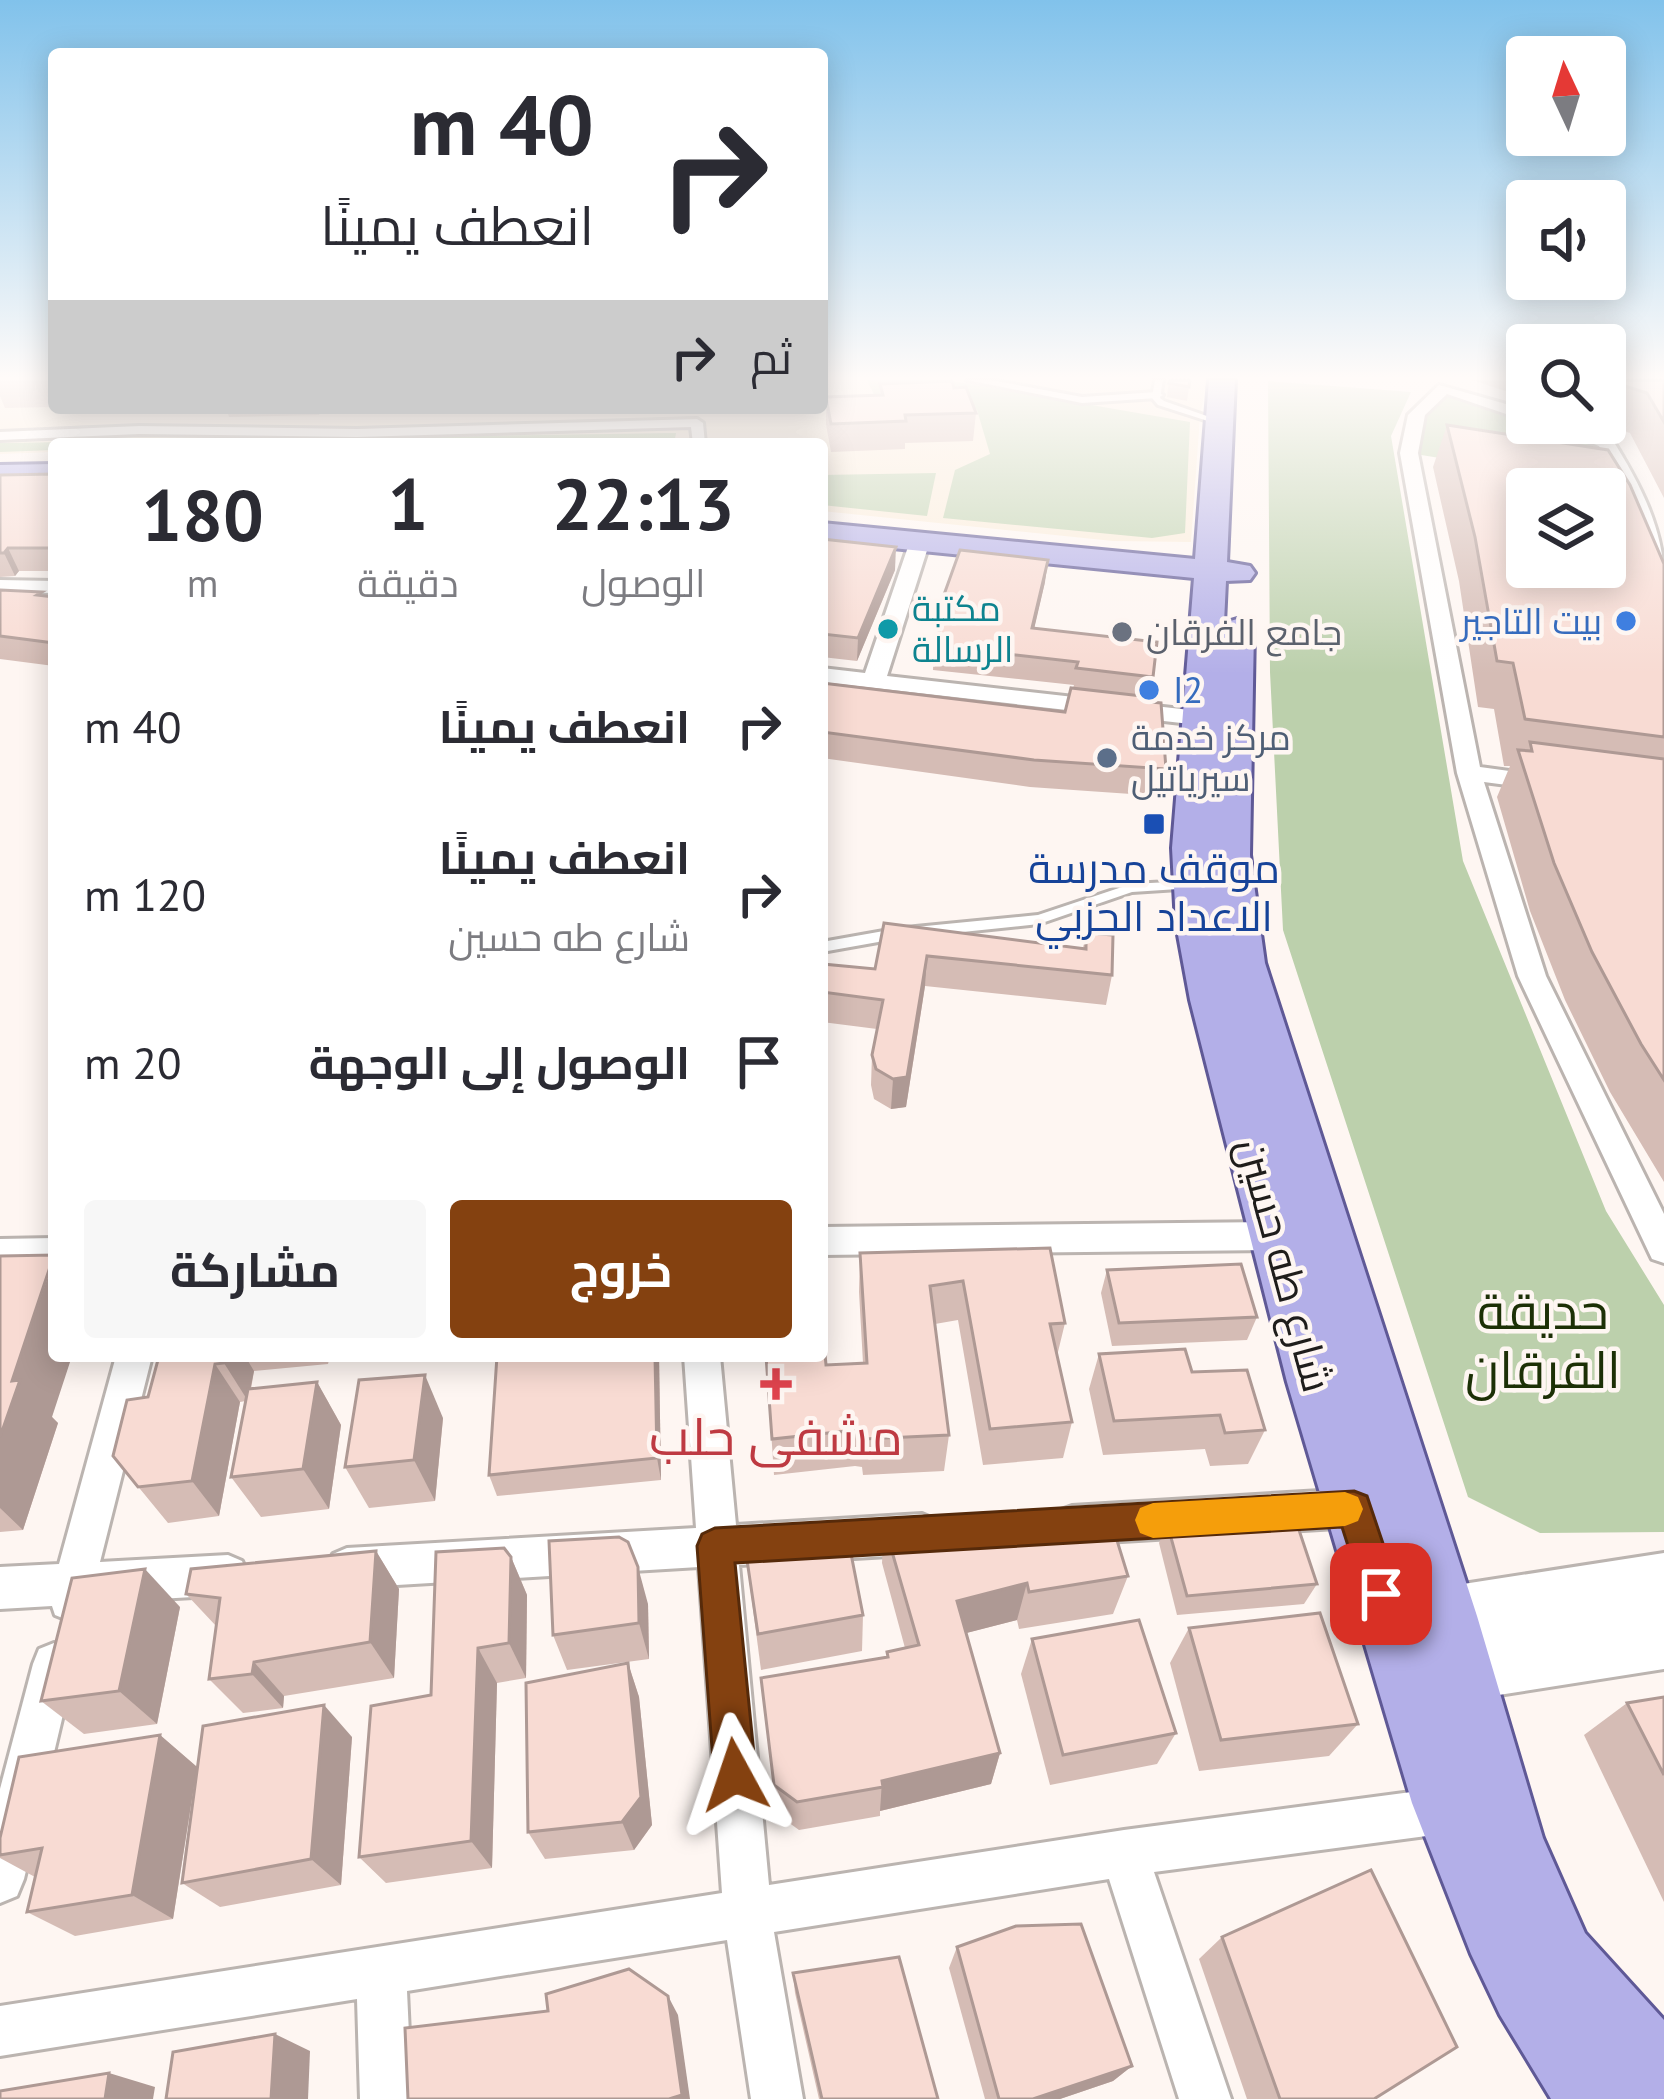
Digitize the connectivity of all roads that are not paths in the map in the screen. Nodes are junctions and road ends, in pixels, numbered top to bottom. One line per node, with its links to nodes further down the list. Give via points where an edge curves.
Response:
1 (1220, 478): 10 (main road, شارع طه حسين)
2 (1233, 478): 10 (main road)
3 (1424, 478): 17 (street)
4 (1625, 478): 6 (street)
5 (1626, 488): 6 (street)
6 (1631, 489): 11 (street)
7 (828, 521): 10 (main road)
8 (828, 533): 9 (main road)
9 (920, 541): 10 (main road); 15 (street)
10 (1225, 563): 16 (main road, شارع طه حسين); 38 (main road, شارع طه حسين, via 1229,855 1242,963)
11 (1664, 574)
12 (0, 586): 13 (street)
13 (48, 587)
14 (828, 676): 15 (street)
15 (874, 681): 16 (street)
16 (1199, 718): 19 (main road, شارع طه حسين)
17 (1469, 773): 18 (street); 23 (street, via 1532,976)
18 (1577, 787)
19 (1192, 885): 20 (lane, via 1131,888 1039,920); 21 (main road, شارع طه حسين)
20 (828, 946)
21 (1274, 1236): 22 (street); 28 (main road, شارع طه حسين)
22 (828, 1241)
23 (1664, 1249)
24 (48, 1252): 25 (street)
25 (0, 1253)
26 (132, 1362): 35 (street)
27 (702, 1362): 31 (street)
28 (1354, 1508): 29 (street); 39 (main road, شارع طه حسين)
29 (1043, 1527)
30 (949, 1532): 31 (street)
31 (715, 1546): 32 (street); 42 (street)
32 (312, 1570)
33 (265, 1573): 35 (street)
34 (1664, 1582): 38 (main road)
35 (74, 1584): 36 (street); 41 (street)
36 (0, 1588)
37 (1664, 1639): 38 (main road)
38 (1452, 1644): 45 (main road, شارع طه حسين, via 1507,1843 1557,1961)
39 (1449, 1810): 40 (street); 49 (main road, شارع طه حسين, via 1533,1996)
40 (1124, 1853): 42 (street); 48 (street)
41 (0, 1879)
42 (747, 1912): 43 (street); 47 (street)
43 (381, 1970): 44 (street); 46 (street)
44 (0, 2031)
45 (1664, 2081)
46 (386, 2099)
47 (778, 2099)
48 (1205, 2099)
49 (1601, 2099)

